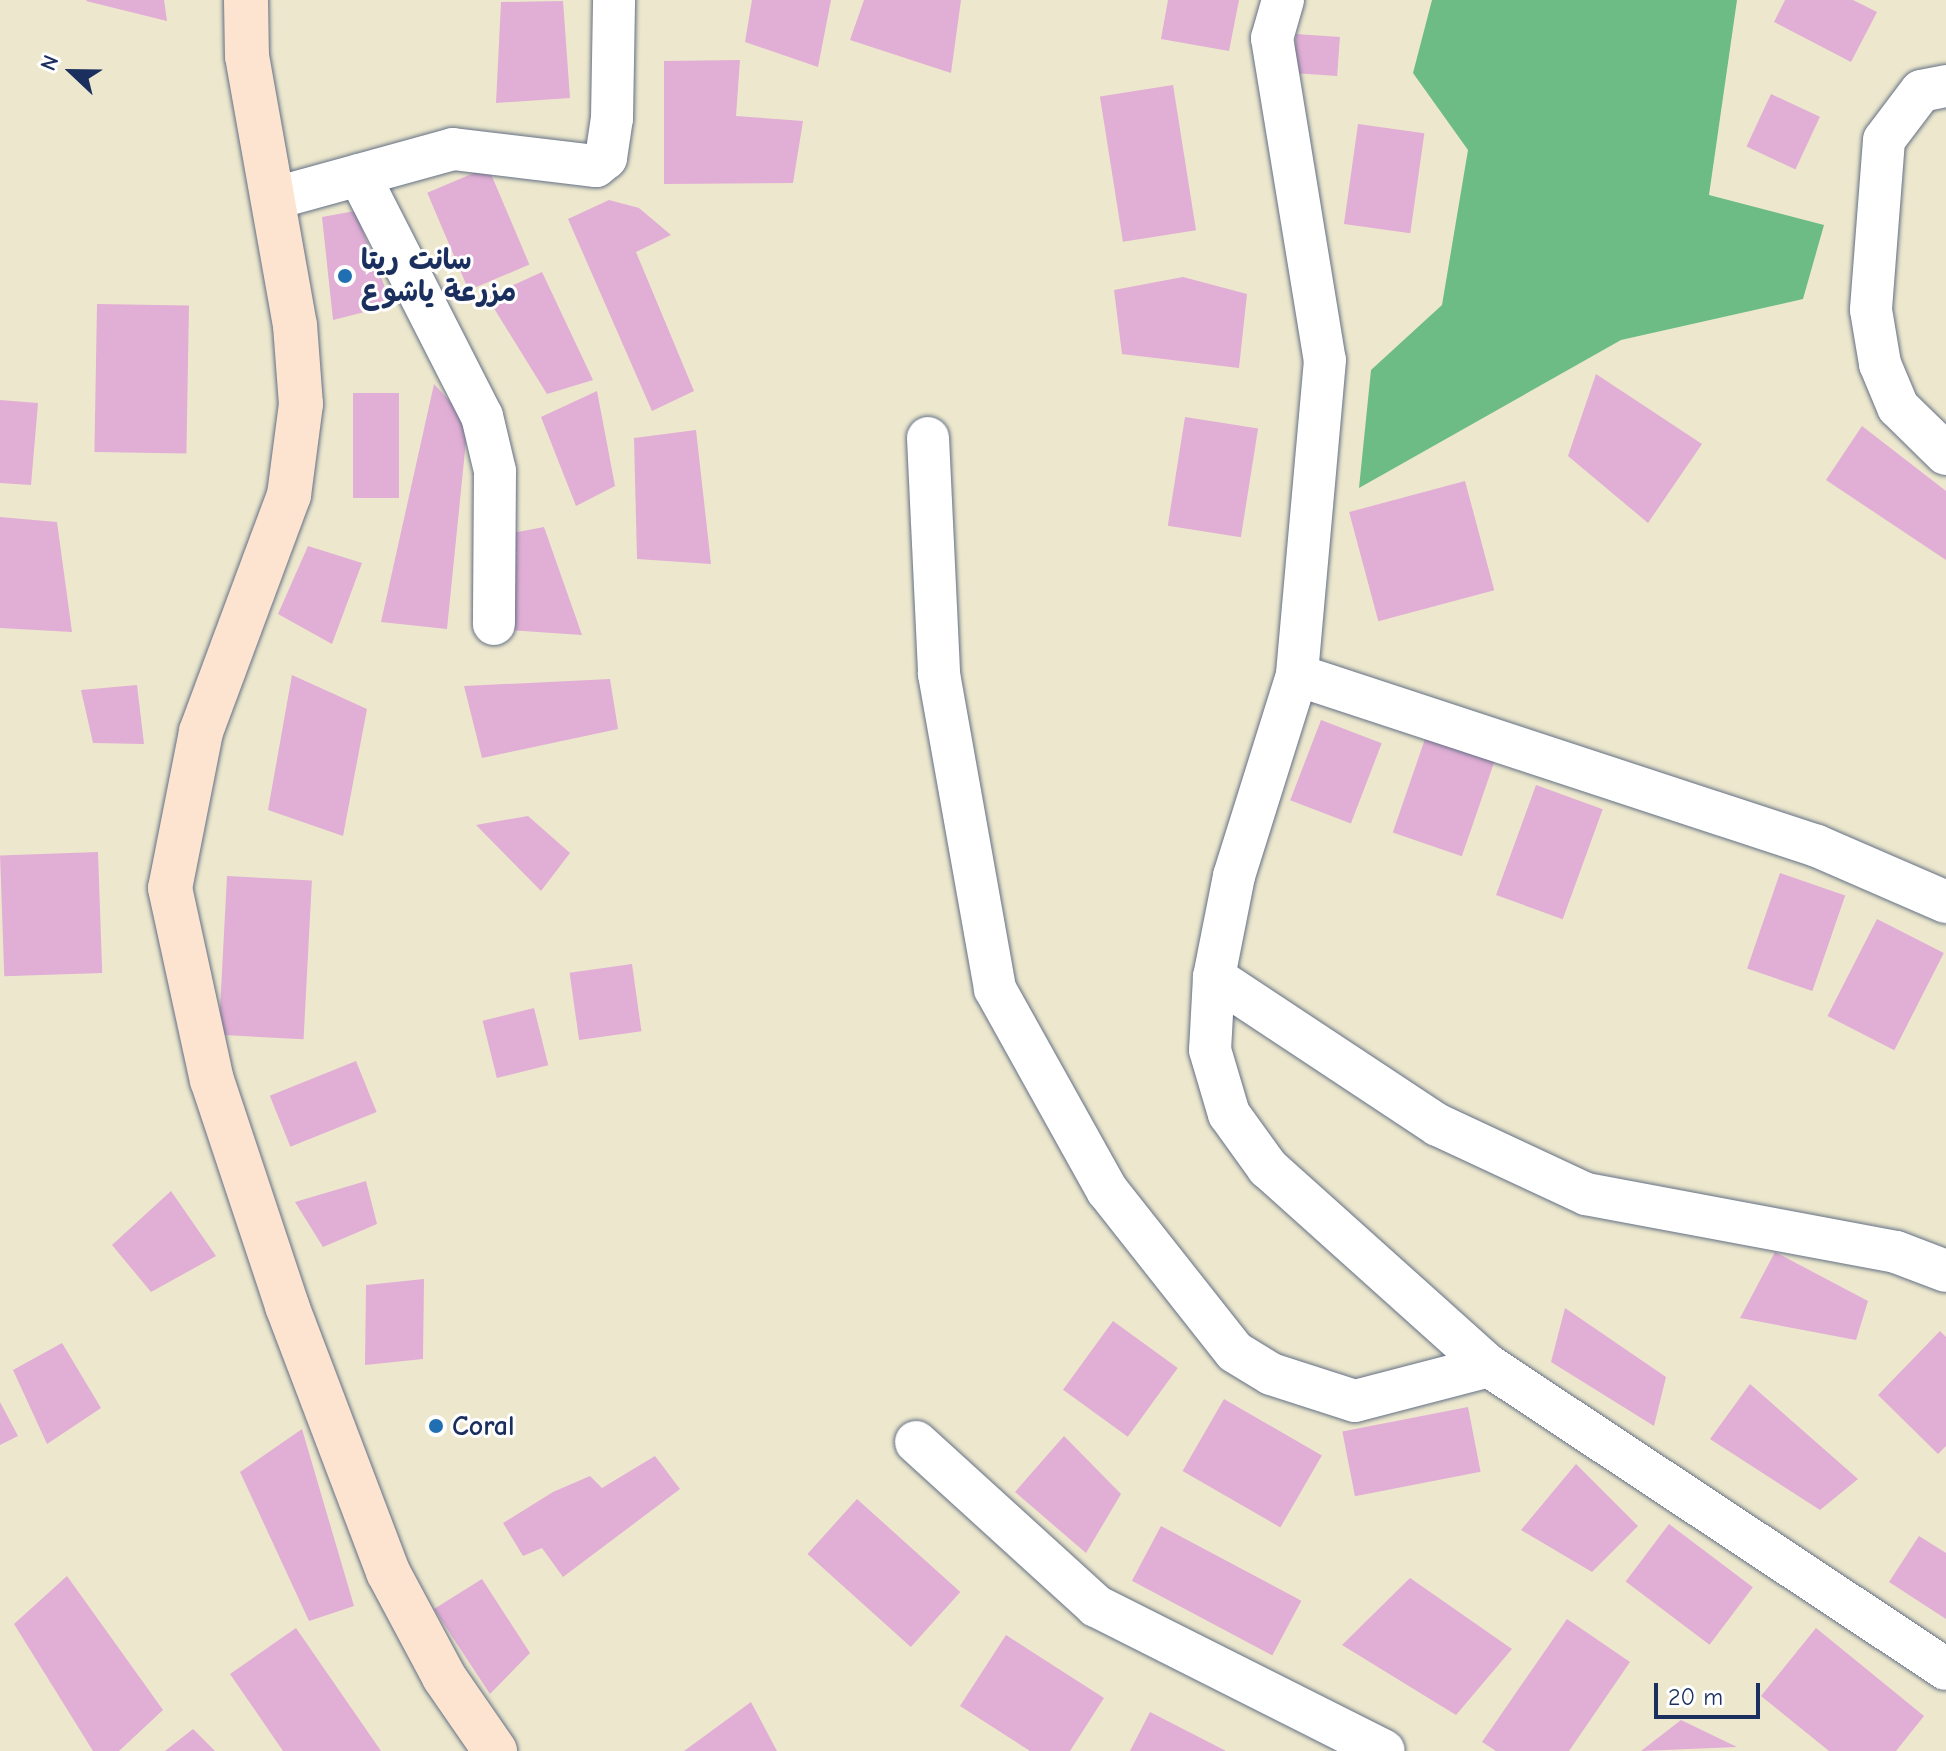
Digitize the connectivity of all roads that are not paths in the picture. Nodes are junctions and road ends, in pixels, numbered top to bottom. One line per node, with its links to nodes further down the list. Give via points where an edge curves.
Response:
1 (246, 0): 6 (street, via 247,56)
2 (614, 0): 5 (street, via 612,118 606,158 596,166 453,149)
3 (1283, 0): 10 (street, via 1272,38 1325,360)
4 (1946, 86): 8 (street, via 1921,91 1884,140 1871,310 1880,364 1898,407)
5 (359, 175): 6 (street); 9 (street, via 482,416 495,471)
6 (272, 199): 17 (street, via 295,325 301,404 289,495 201,732 177,832 172,903 212,1080 292,1319 388,1572 444,1677)
7 (928, 438): 14 (street, via 939,674 995,989 1107,1190 1235,1352 1271,1374 1355,1401)
8 (1946, 454)
9 (494, 624)
10 (1297, 675): 11 (street, via 1817,846); 12 (street, via 1234,876)
11 (1946, 902)
12 (1214, 977): 13 (street, via 1438,1125 1586,1194 1896,1252); 14 (street, via 1210,1050 1229,1114 1268,1168)
13 (1946, 1271)
14 (1489, 1366): 16 (street)
15 (916, 1442): 18 (street, via 1096,1606)
16 (1946, 1669)
17 (495, 1751)
18 (1384, 1751)

